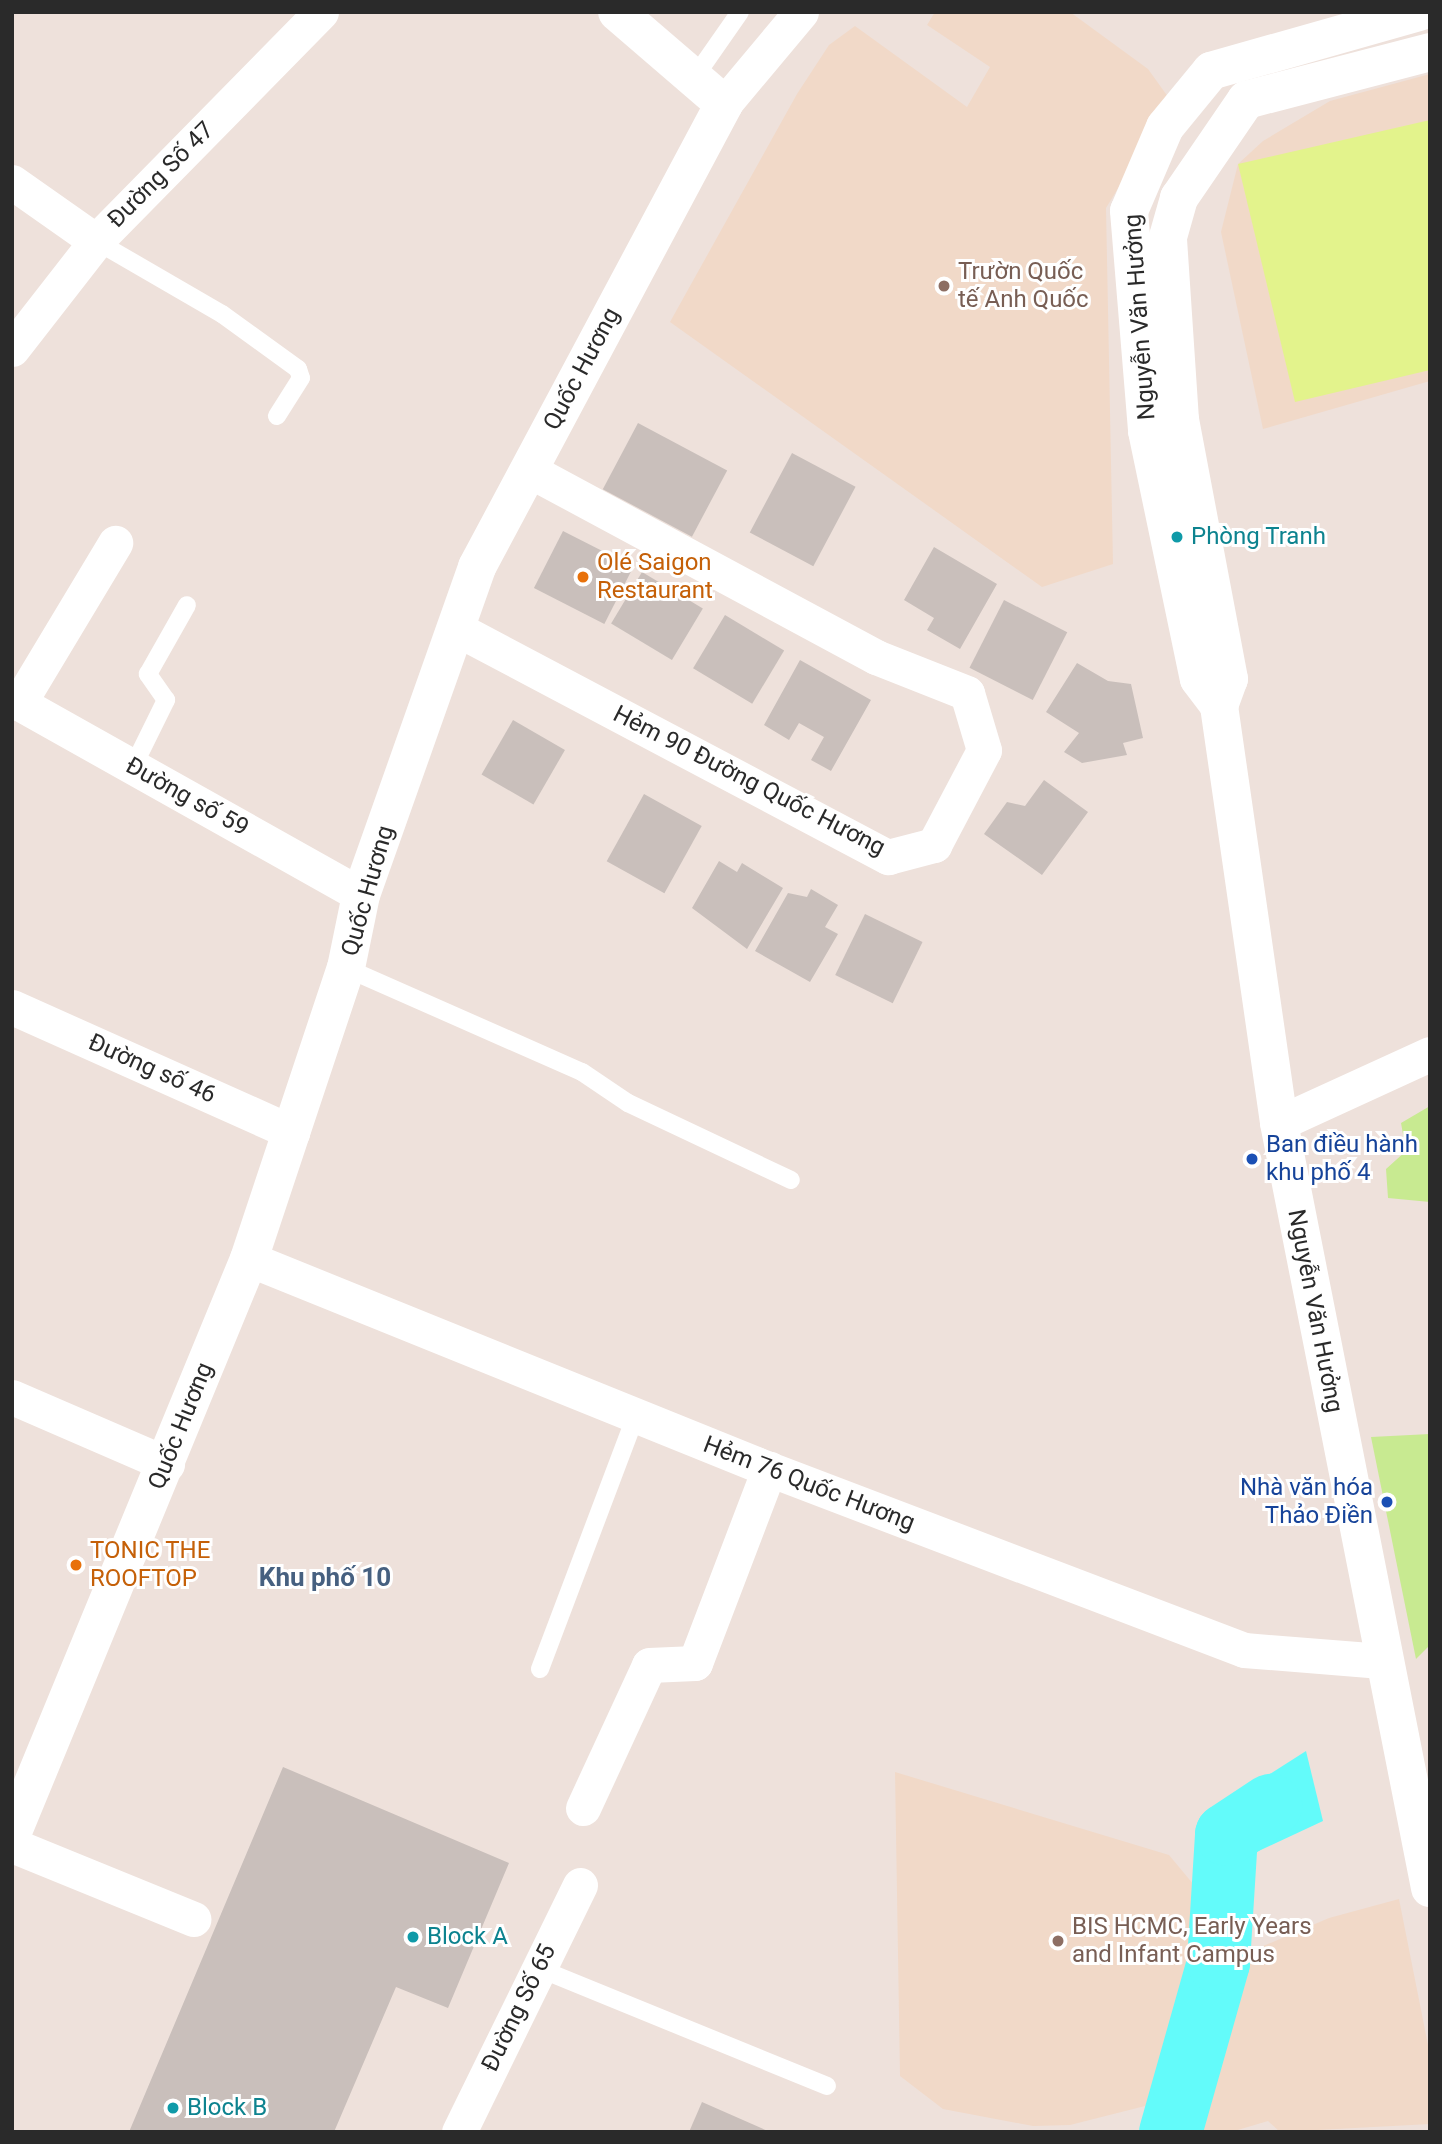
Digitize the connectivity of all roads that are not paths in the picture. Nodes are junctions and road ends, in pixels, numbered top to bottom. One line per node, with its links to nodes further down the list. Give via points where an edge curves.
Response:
1 (321, 12): 10 (street, Đường Số 47)
2 (617, 12): 7 (main road)
3 (740, 12): 7 (lane)
4 (802, 12): 8 (street)
5 (1419, 12): 18 (main road, Nguyễn Văn Hưởng, via 1211,71 1165,127 1129,211 1147,431 1199,679)
6 (1430, 52): 18 (main road, Nguyễn Văn Hưởng, via 1246,100 1179,198 1168,237 1180,420 1229,679)
7 (694, 78): 8 (main road)
8 (724, 103): 13 (main road, Quốc Hương)
9 (12, 182): 10 (street)
10 (96, 240): 11 (street, Đường Số 47); 12 (lane, via 222,314 298,369 300,379)
11 (12, 349)
12 (277, 416)
13 (528, 470): 16 (main road, Quốc Hương, via 477,567); 16 (street, Hẻm 90 Đường Quốc Hương, via 876,657 967,693 984,750 934,845 888,857)
14 (115, 543): 17 (street)
15 (187, 605): 19 (lane, via 148,674 166,700)
16 (457, 629): 20 (main road, Quốc Hương)
17 (16, 701): 19 (street, Đường số 59)
18 (1219, 706): 24 (main road, Nguyễn Văn Hưởng)
19 (133, 767): 20 (street, Đường số 59)
20 (362, 895): 21 (main road, Quốc Hương)
21 (346, 968): 25 (main road, Quốc Hương); 26 (lane, via 582,1072 628,1103)
22 (12, 1007): 25 (street, Đường số 46)
23 (1430, 1054): 24 (street)
24 (1279, 1123): 32 (main road, Nguyễn Văn Hưởng)
25 (292, 1132): 27 (main road, Quốc Hương)
26 (791, 1180)
27 (249, 1259): 29 (street, Hẻm 76 Quốc Hương); 30 (main road, Quốc Hương)
28 (12, 1397): 30 (street)
29 (636, 1415): 31 (street, Hẻm 76 Quốc Hương); 33 (lane)
30 (167, 1464): 36 (main road, Quốc Hương)
31 (769, 1469): 32 (street, Hẻm 76 Quốc Hương, via 1244,1650); 35 (street, via 695,1663 649,1665)
32 (1382, 1661): 34 (main road, Nguyễn Văn Hưởng)
33 (540, 1669)
34 (1411, 1758): 39 (main road, Nguyễn Văn Hưởng)
35 (583, 1808)
36 (12, 1834)
37 (12, 1845): 40 (street)
38 (580, 1885): 41 (street, Đường Số 65)
39 (1430, 1888)
40 (193, 1919)
41 (538, 1968): 42 (lane); 43 (street, Đường Số 65)
42 (827, 2086)
43 (458, 2132)

